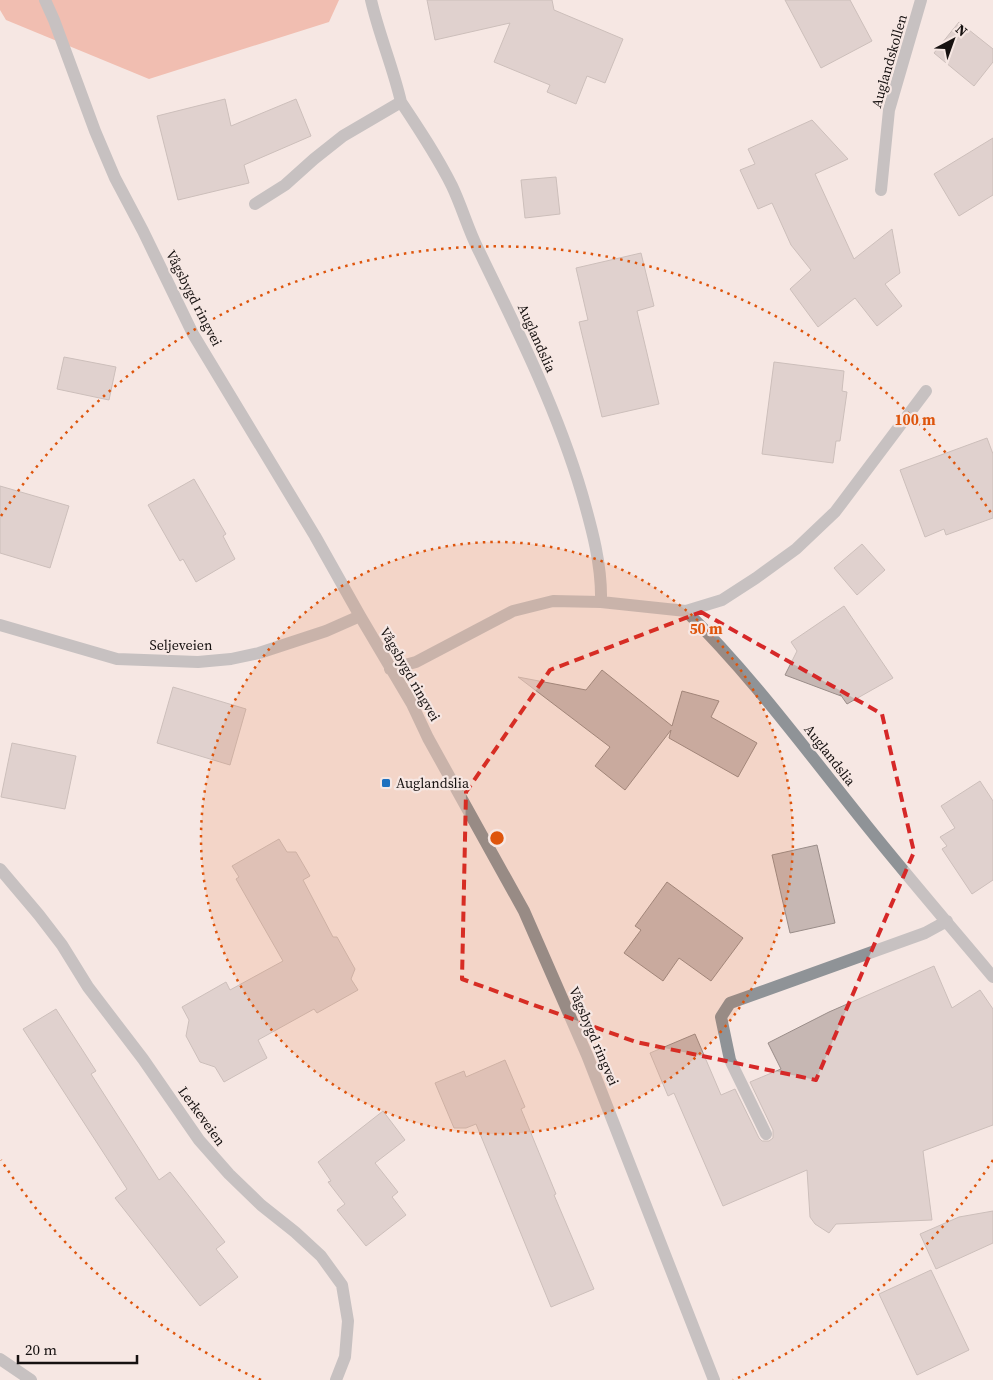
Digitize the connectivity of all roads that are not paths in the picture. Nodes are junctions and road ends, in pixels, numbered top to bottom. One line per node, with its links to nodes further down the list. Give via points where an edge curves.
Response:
1 (45, 0): 10 (street, Vågsbygd ringvei, via 115,178 192,334 310,527)
2 (371, 0): 4 (street, Auglandslia)
3 (921, 0): 5 (street, Auglandskollen, via 889,110)
4 (401, 102): 6 (street, via 343,136 285,184); 8 (street, Auglandslia, via 435,152 453,188 470,233 554,414 593,532 602,583)
5 (881, 190)
6 (255, 204)
7 (926, 391): 9 (street, via 835,512 796,549 722,600)
8 (601, 602): 9 (street); 12 (street, via 553,601 513,611 416,662)
9 (686, 611): 14 (street, Auglandslia, via 714,639)
10 (360, 616): 11 (street, Seljeveien, via 326,631 258,653 198,662 118,658); 12 (street, Vågsbygd ringvei)
11 (0, 625)
12 (390, 669): 20 (street, Vågsbygd ringvei, via 524,911 587,1055)
13 (0, 869): 19 (street, Lerkeveien, via 62,945 88,987 143,1059 198,1140 248,1193 321,1256 342,1285 348,1321 345,1357)
14 (947, 921): 15 (street, Auglandslia); 16 (street, via 925,933 730,1003 722,1017 730,1060)
15 (993, 978)
16 (766, 1134)
17 (0, 1359): 18 (street)
18 (31, 1380)
19 (336, 1380)
20 (714, 1380)

